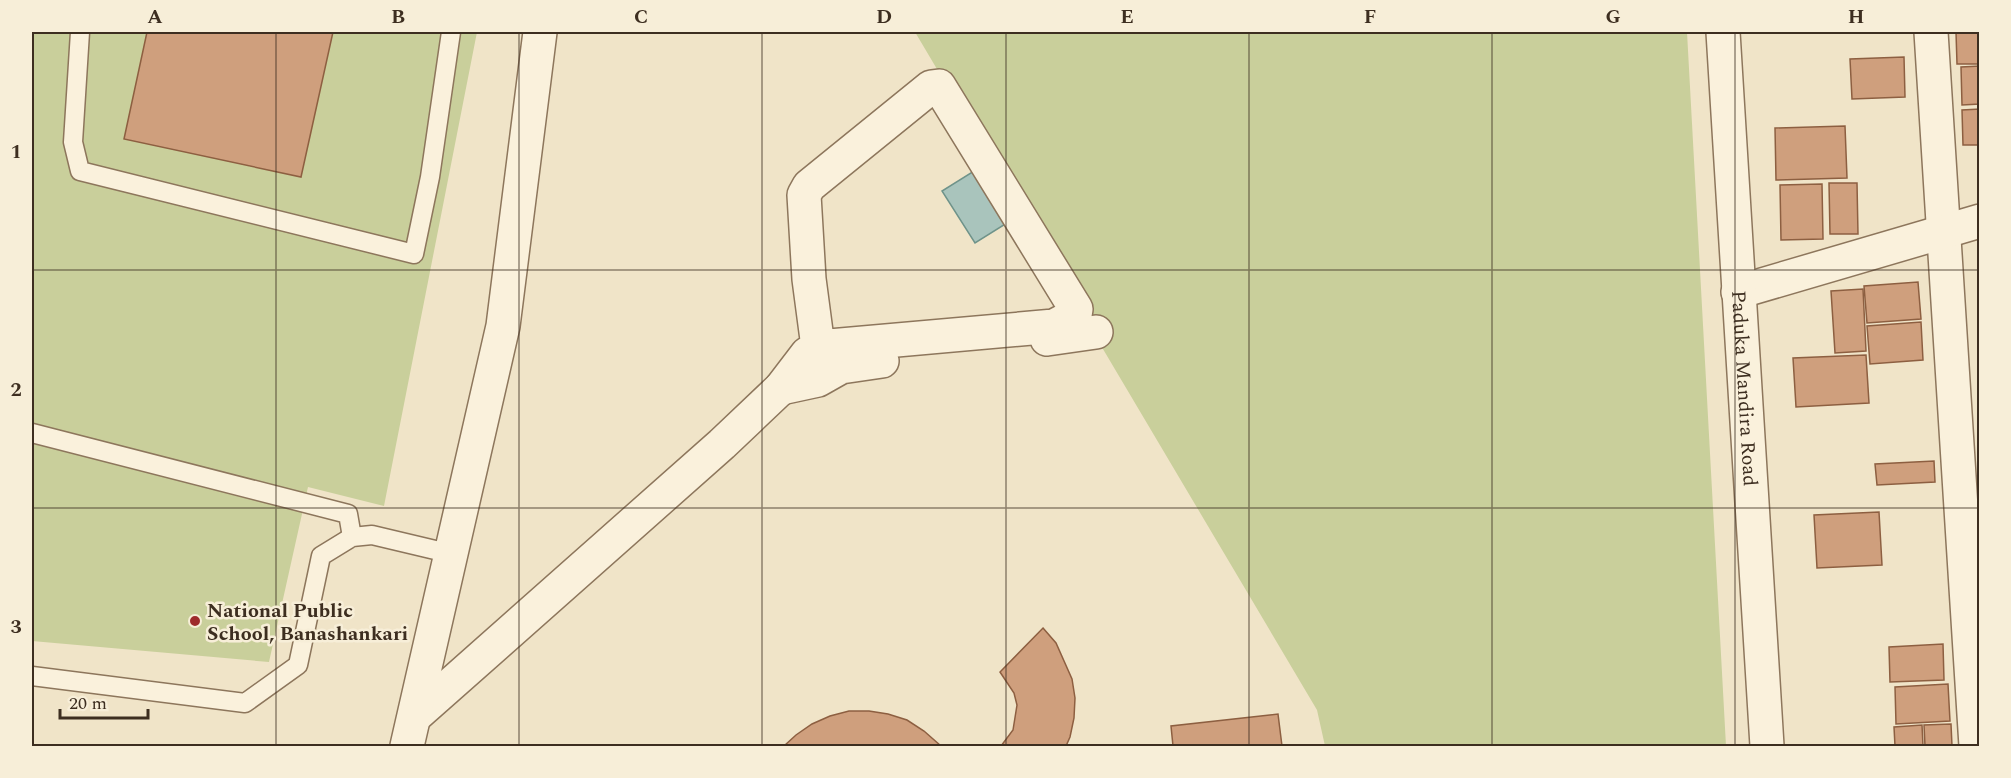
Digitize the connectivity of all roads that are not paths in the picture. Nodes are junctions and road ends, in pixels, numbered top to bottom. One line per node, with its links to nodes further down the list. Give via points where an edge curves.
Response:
1 (80, 32): 2 (lane, via 73,142 80,171 414,254 430,177)
2 (450, 32)
3 (540, 32): 15 (street, via 503,326)
4 (1723, 32): 8 (street, Paduka Mandira Road)
5 (1931, 32): 7 (street)
6 (1980, 221): 7 (street)
7 (1944, 233): 8 (street); 12 (street)
8 (1738, 292): 19 (street, Paduka Mandira Road)
9 (1096, 332): 11 (street, via 842,367 818,380)
10 (818, 347): 10 (street, via 1054,326 1076,315 1076,309 939,86 931,87 809,186 804,195); 11 (street, via 807,354)
11 (781, 388): 18 (street)
12 (1968, 419): 16 (street)
13 (32, 433): 14 (lane, via 348,514)
14 (352, 537): 15 (lane, via 372,535); 17 (lane, via 321,556 298,665 245,703)
15 (452, 554): 18 (street)
16 (1973, 607): 20 (street)
17 (32, 676)
18 (411, 731)
19 (1767, 747)
20 (1976, 747)

